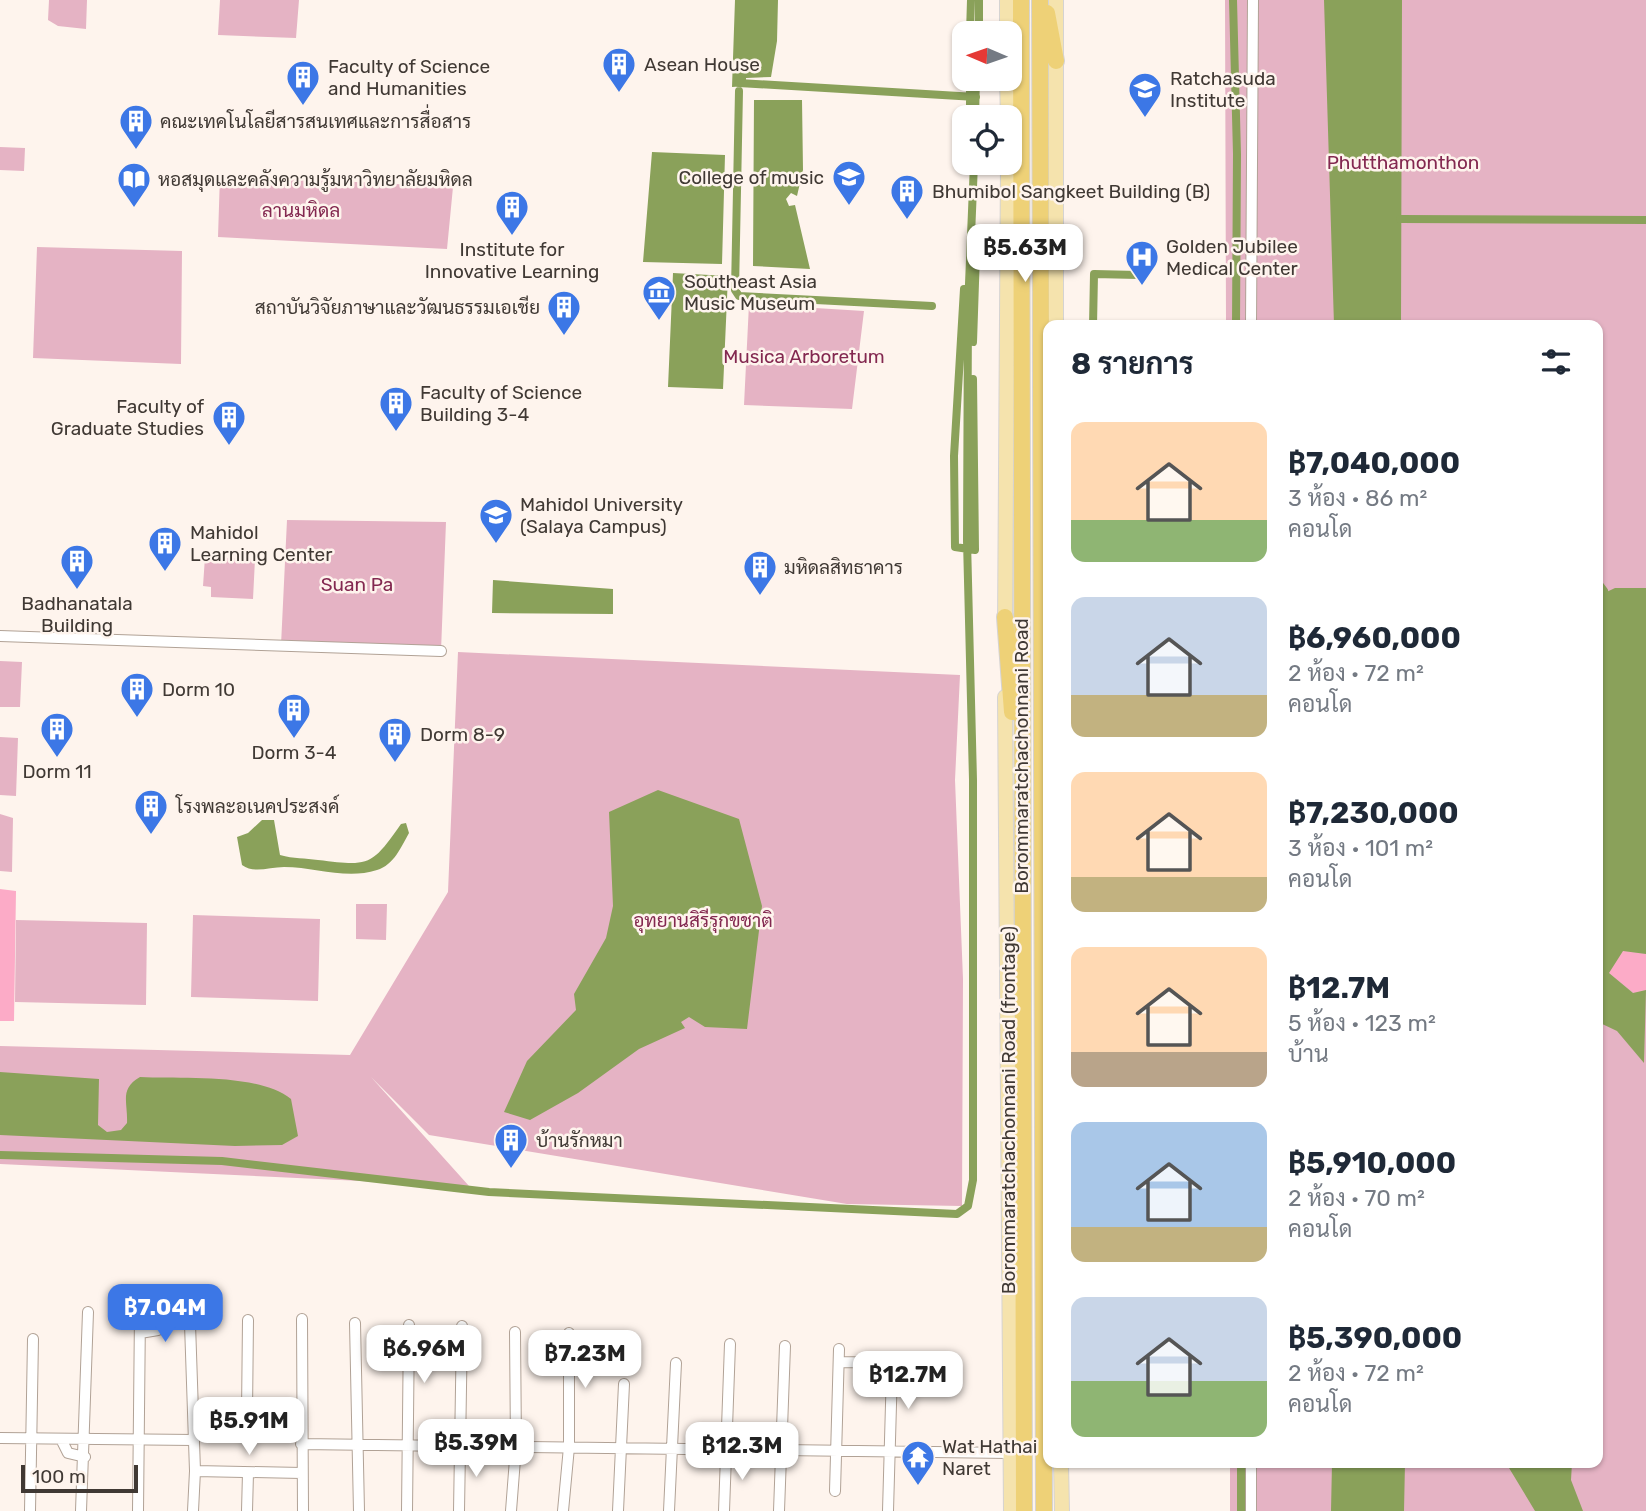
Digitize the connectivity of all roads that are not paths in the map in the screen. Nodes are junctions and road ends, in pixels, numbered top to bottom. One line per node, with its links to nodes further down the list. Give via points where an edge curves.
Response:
1 (1043, 0): 7 (highway); 15 (highway, Borommaratchachonnani Road)
2 (1056, 0): 7 (main road)
3 (1253, 0): 11 (street)
4 (1011, 1): 5 (main road); 6 (highway, Borommaratchachonnani Road)
5 (1008, 21)
6 (1014, 21)
7 (1056, 61): 10 (main road)
8 (1021, 91): 17 (highway, Borommaratchachonnani Road)
9 (1008, 175): 12 (main road, Borommaratchachonnani Road (frontage))
10 (1056, 320)
11 (1251, 320)
12 (1005, 617): 17 (highway); 59 (main road, Borommaratchachonnani Road (frontage))
13 (1043, 621): 15 (highway)
14 (0, 636): 16 (street)
15 (1042, 636): 18 (highway, Borommaratchachonnani Road)
16 (441, 652)
17 (1021, 833): 85 (highway, Borommaratchachonnani Road)
18 (1043, 1074)
19 (88, 1312): 44 (street)
20 (140, 1312): 29 (street)
21 (166, 1319): 29 (street, via 158,1330)
22 (302, 1319): 40 (street)
23 (248, 1320): 39 (street)
24 (355, 1323): 48 (street)
25 (190, 1324): 38 (street)
26 (409, 1325): 49 (street)
27 (461, 1326): 50 (street)
28 (515, 1332): 51 (street)
29 (140, 1333): 46 (street)
30 (569, 1333): 52 (street)
31 (33, 1339): 42 (street)
32 (730, 1344): 55 (street)
33 (785, 1346): 56 (street)
34 (839, 1349): 35 (street)
35 (839, 1362): 57 (street); 58 (street, via 891,1366)
36 (676, 1363): 54 (street)
37 (624, 1384): 53 (street)
38 (194, 1412): 39 (street); 45 (street)
39 (247, 1412): 40 (street)
40 (301, 1414): 47 (street)
41 (0, 1438): 42 (street)
42 (31, 1439): 43 (street); 68 (street)
43 (61, 1439): 44 (street); 60 (street, via 68,1453)
44 (86, 1440): 46 (street); 60 (street)
45 (194, 1440): 46 (street); 64 (street)
46 (140, 1441): 70 (street)
47 (301, 1444): 48 (street); 66 (street)
48 (356, 1445): 49 (street); 74 (street)
49 (408, 1445): 50 (street); 75 (street)
50 (462, 1446): 51 (street); 76 (street)
51 (516, 1446): 52 (street); 77 (street)
52 (569, 1447): 53 (street); 78 (street)
53 (622, 1448): 54 (street); 79 (street)
54 (673, 1449): 55 (street); 80 (street)
55 (729, 1450): 56 (street); 81 (street)
56 (782, 1451): 57 (street); 82 (street)
57 (837, 1451): 58 (street); 67 (street)
58 (891, 1453): 59 (street); 83 (street)
59 (1010, 1453): 84 (main road, Borommaratchachonnani Road (frontage))
60 (85, 1457): 69 (street)
61 (1044, 1468): 86 (highway, Borommaratchachonnani Road)
62 (1061, 1468): 87 (main road)
63 (1251, 1468): 88 (street)
64 (195, 1471): 65 (street); 71 (street)
65 (248, 1473): 66 (street); 72 (street)
66 (302, 1473): 73 (street)
67 (835, 1491)
68 (30, 1511)
69 (81, 1511)
70 (138, 1511)
71 (193, 1511)
72 (247, 1511)
73 (303, 1511)
74 (359, 1511)
75 (407, 1511)
76 (459, 1511)
77 (511, 1511)
78 (563, 1511)
79 (618, 1511)
80 (669, 1511)
81 (724, 1511)
82 (779, 1511)
83 (888, 1511)
84 (1011, 1511)
85 (1024, 1511)
86 (1044, 1511)
87 (1062, 1511)
88 (1251, 1511)

